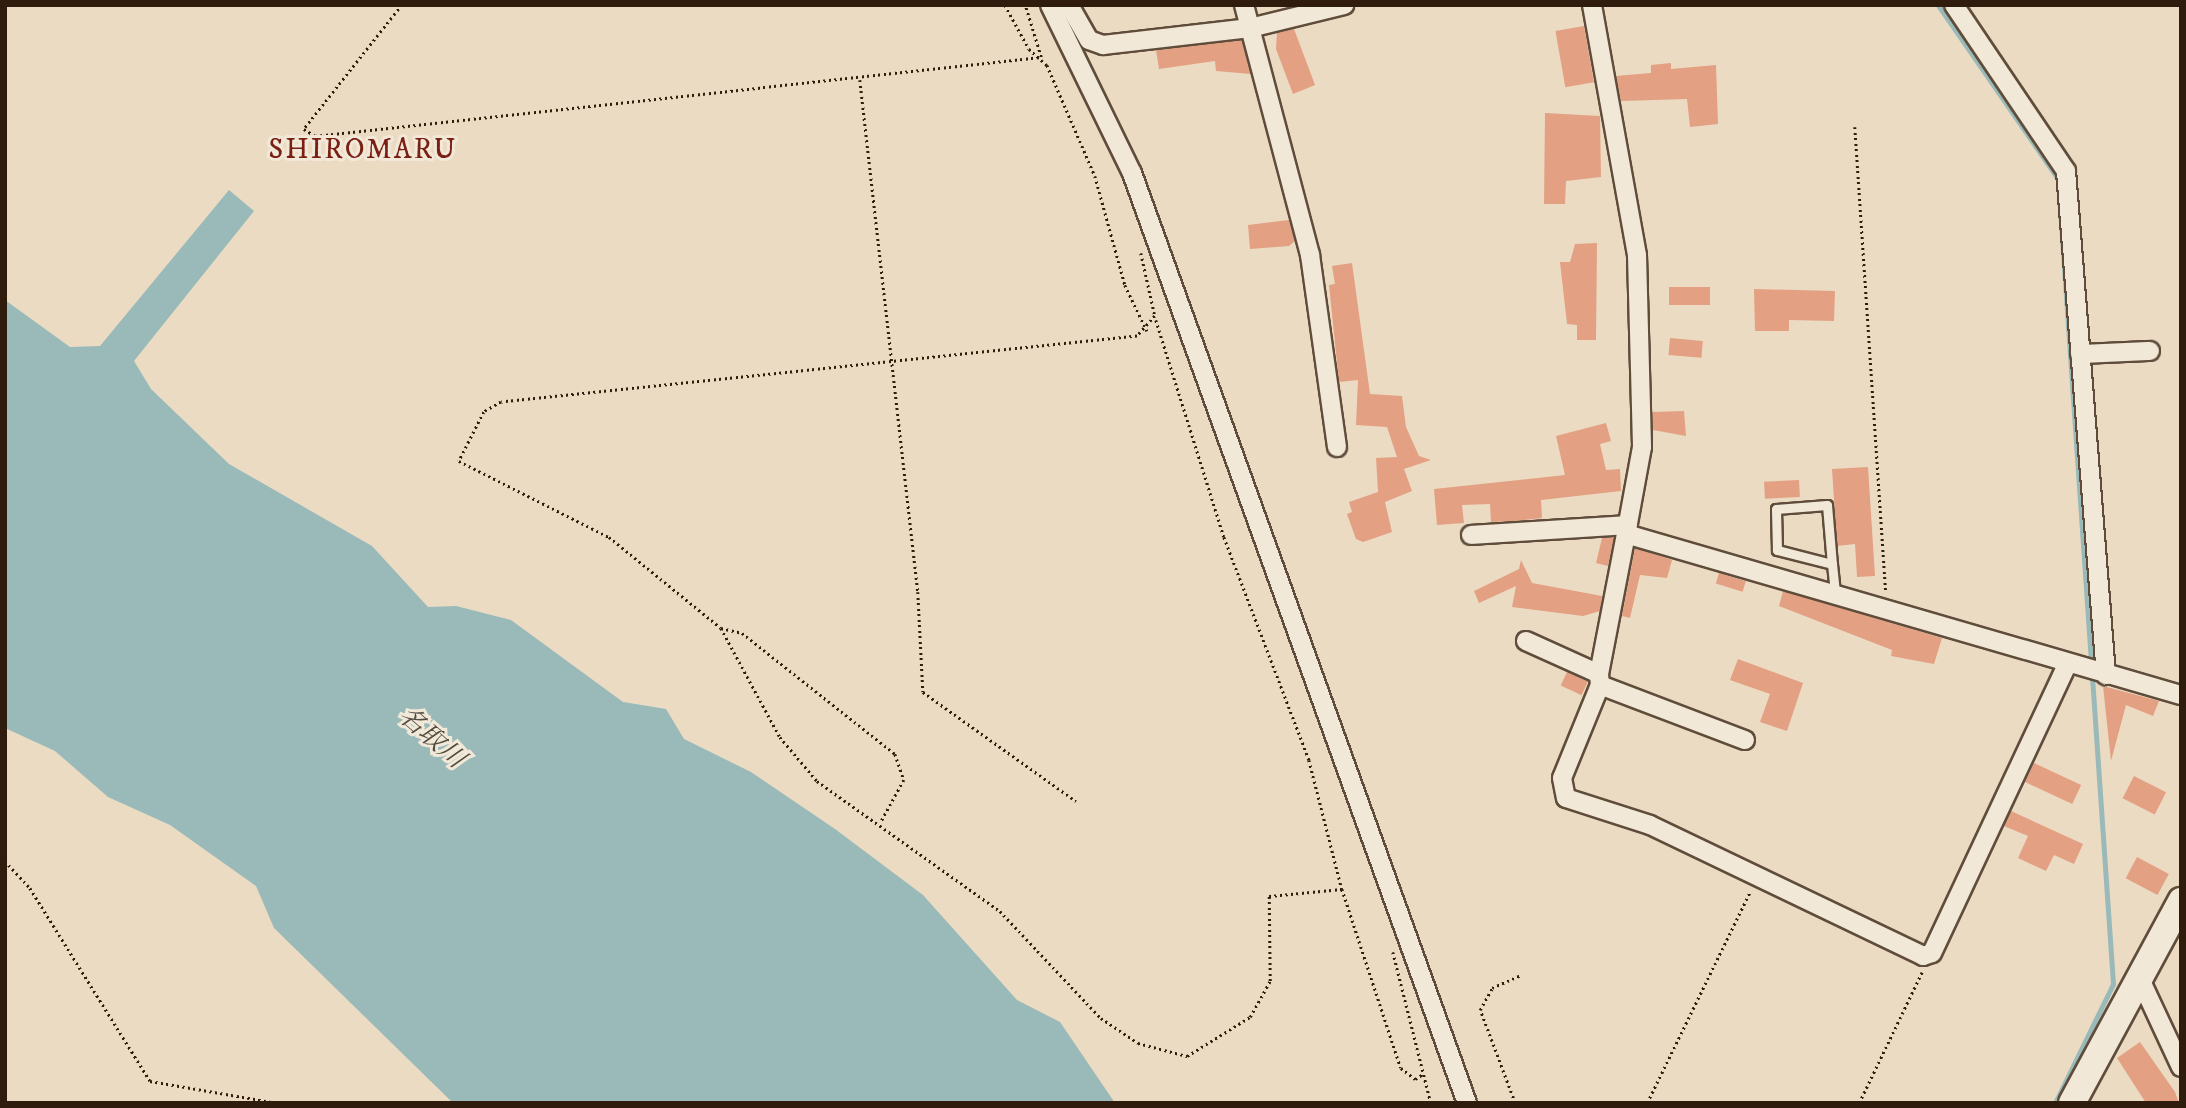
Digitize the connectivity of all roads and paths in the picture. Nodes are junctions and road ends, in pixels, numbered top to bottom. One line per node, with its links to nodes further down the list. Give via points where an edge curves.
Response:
1 (402, 5): 12 (path, via 304,129 315,136)
2 (1005, 5): 11 (path, via 1029,49)
3 (1025, 5): 11 (path)
4 (1050, 5): 46 (street, via 1132,173)
5 (1069, 5): 10 (street, via 1089,40 1103,45)
6 (1244, 5): 10 (street)
7 (1344, 5): 10 (street)
8 (1592, 5): 21 (street, via 1637,267 1642,447)
9 (1954, 5): 18 (street, via 2066,171)
10 (1250, 28): 20 (street, via 1310,255)
11 (1041, 57): 12 (path); 16 (path, via 1095,176 1125,285)
12 (860, 80): 19 (path)
13 (1856, 127): 25 (path)
14 (1138, 239): 15 (path)
15 (1155, 316): 16 (path); 36 (path, via 1224,537 1308,760)
16 (1147, 331): 19 (path)
17 (2150, 351): 18 (street)
18 (2080, 355): 28 (street)
19 (892, 362): 26 (path, via 501,402 484,412 459,454 465,466 609,537); 32 (path, via 923,692)
20 (1337, 447)
21 (1627, 529): 22 (street); 24 (street); 29 (street)
22 (1471, 535)
23 (1832, 564): 23 (lane, via 1827,505 1776,509 1777,550); 24 (lane)
24 (1835, 595): 25 (street)
25 (1887, 610): 28 (street)
26 (721, 628): 33 (path, via 795,760 817,781); 33 (path, via 742,633 895,754 904,780)
27 (1526, 641): 29 (street)
28 (2088, 669): 30 (street); 39 (street)
29 (1599, 680): 31 (street); 35 (street, via 1562,778 1566,798 1650,825)
30 (2181, 695)
31 (1745, 740)
32 (1076, 801)
33 (881, 822): 36 (path, via 1012,921 1101,1018 1138,1043 1180,1056 1255,1009 1272,960 1269,896 1278,891)
34 (5, 861): 44 (path, via 30,888 150,1081)
35 (1758, 877): 39 (street, via 1914,956); 48 (path)
36 (1342, 889): 43 (path, via 1401,1068 1415,1079)
37 (2181, 901): 41 (street)
38 (1391, 945): 43 (path)
39 (1932, 953): 49 (path)
40 (1521, 975): 47 (path, via 1492,988 1480,1010)
41 (2140, 979): 42 (street); 50 (street)
42 (2181, 1067)
43 (1423, 1074): 45 (path)
44 (278, 1103)
45 (1431, 1103)
46 (1467, 1103)
47 (1515, 1103)
48 (1647, 1103)
49 (1859, 1103)
50 (2072, 1103)

